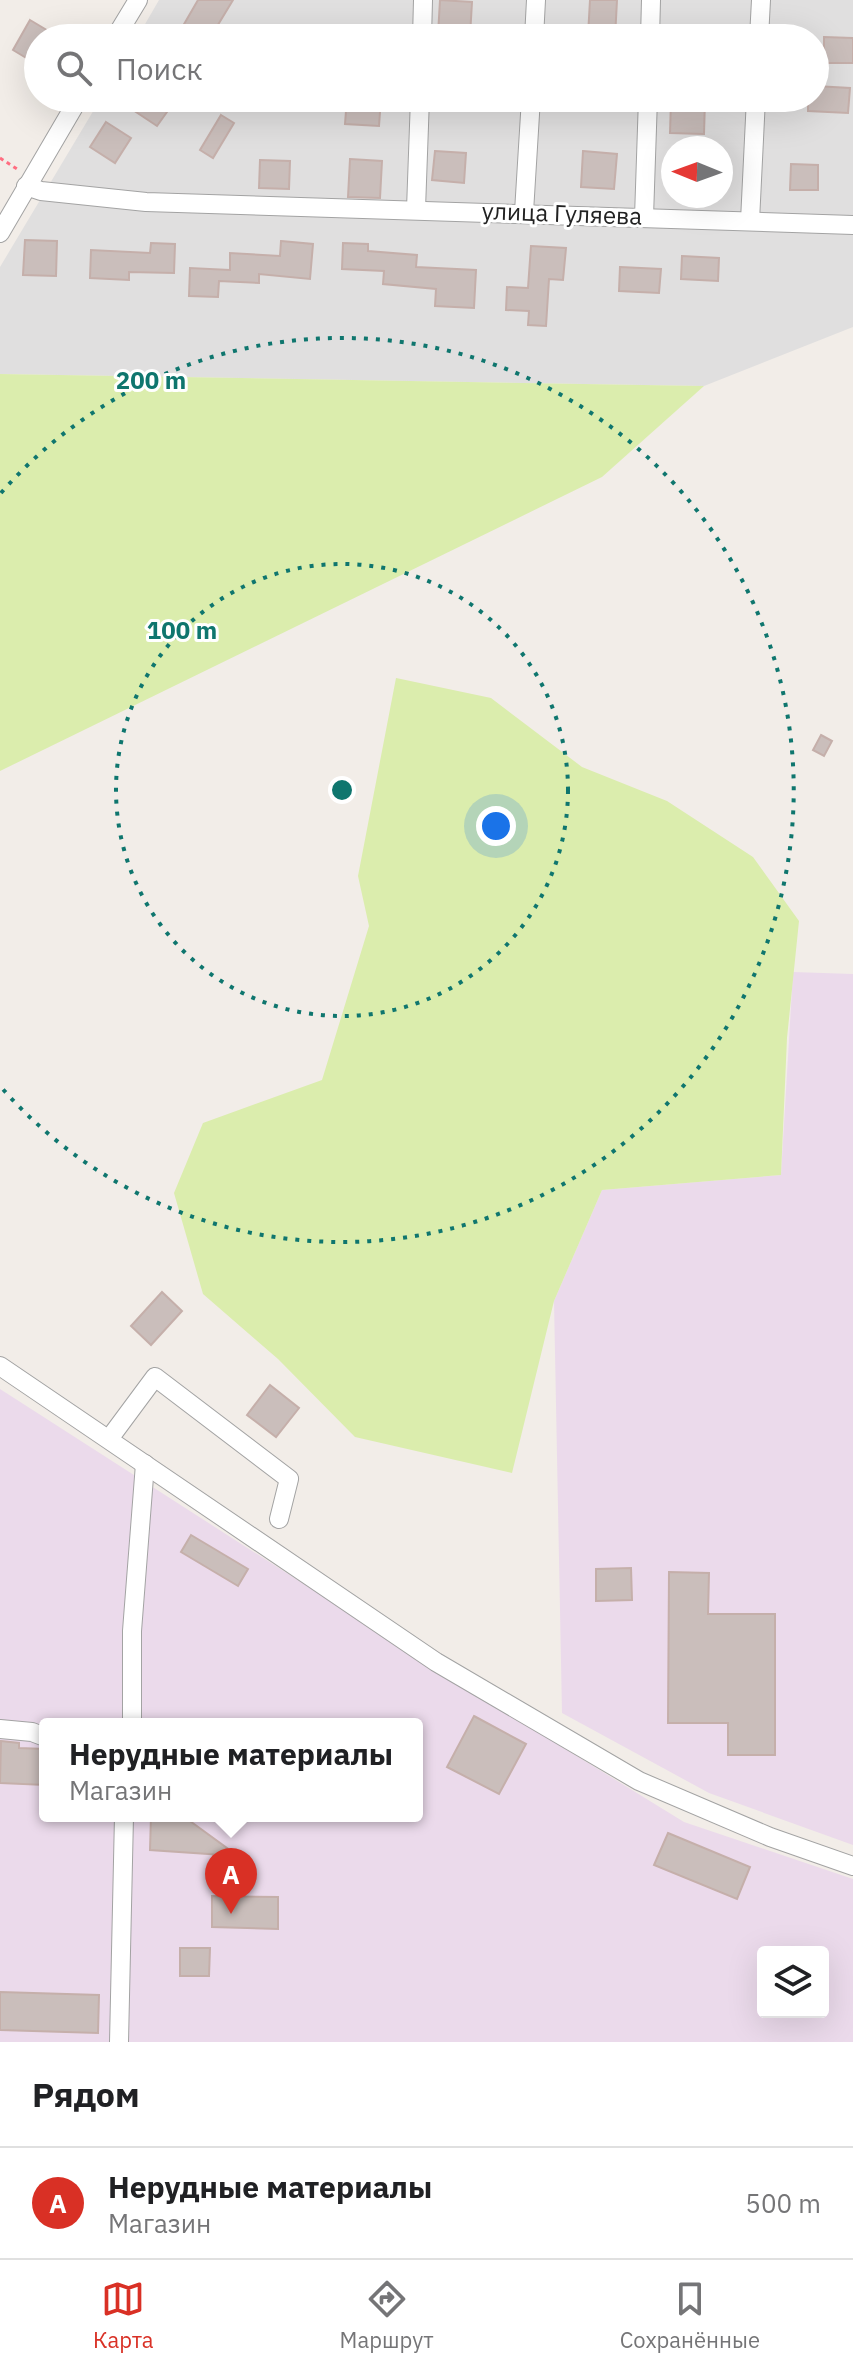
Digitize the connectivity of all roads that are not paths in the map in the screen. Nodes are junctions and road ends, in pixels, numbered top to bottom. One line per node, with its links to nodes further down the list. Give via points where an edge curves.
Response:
1 (138, 0): 6 (street)
2 (423, 0): 7 (street)
3 (536, 0): 8 (street)
4 (651, 0): 9 (street)
5 (761, 0): 10 (street)
6 (123, 24)
7 (422, 24)
8 (535, 24)
9 (650, 24)
10 (760, 24)
11 (71, 112): 16 (street)
12 (419, 112): 17 (street)
13 (530, 112): 18 (street)
14 (648, 112): 19 (street)
15 (755, 112): 20 (street)
16 (29, 181): 17 (street, улица Гуляева, via 41,191 146,202); 22 (street)
17 (416, 209): 18 (street, улица Гуляева)
18 (524, 212): 19 (street, улица Гуляева)
19 (644, 217): 20 (street, улица Гуляева)
20 (750, 221): 21 (street, улица Гуляева)
21 (853, 225)
22 (0, 233)
23 (0, 1366): 24 (street)
24 (109, 1439): 25 (street); 26 (street, via 155,1377 289,1479)
25 (145, 1464): 27 (street, via 132,1631); 31 (street, via 436,1662 639,1781)
26 (279, 1519)
27 (132, 1718)
28 (0, 1729): 29 (street)
29 (39, 1736)
30 (124, 1822): 32 (street)
31 (853, 1866)
32 (119, 2042)

